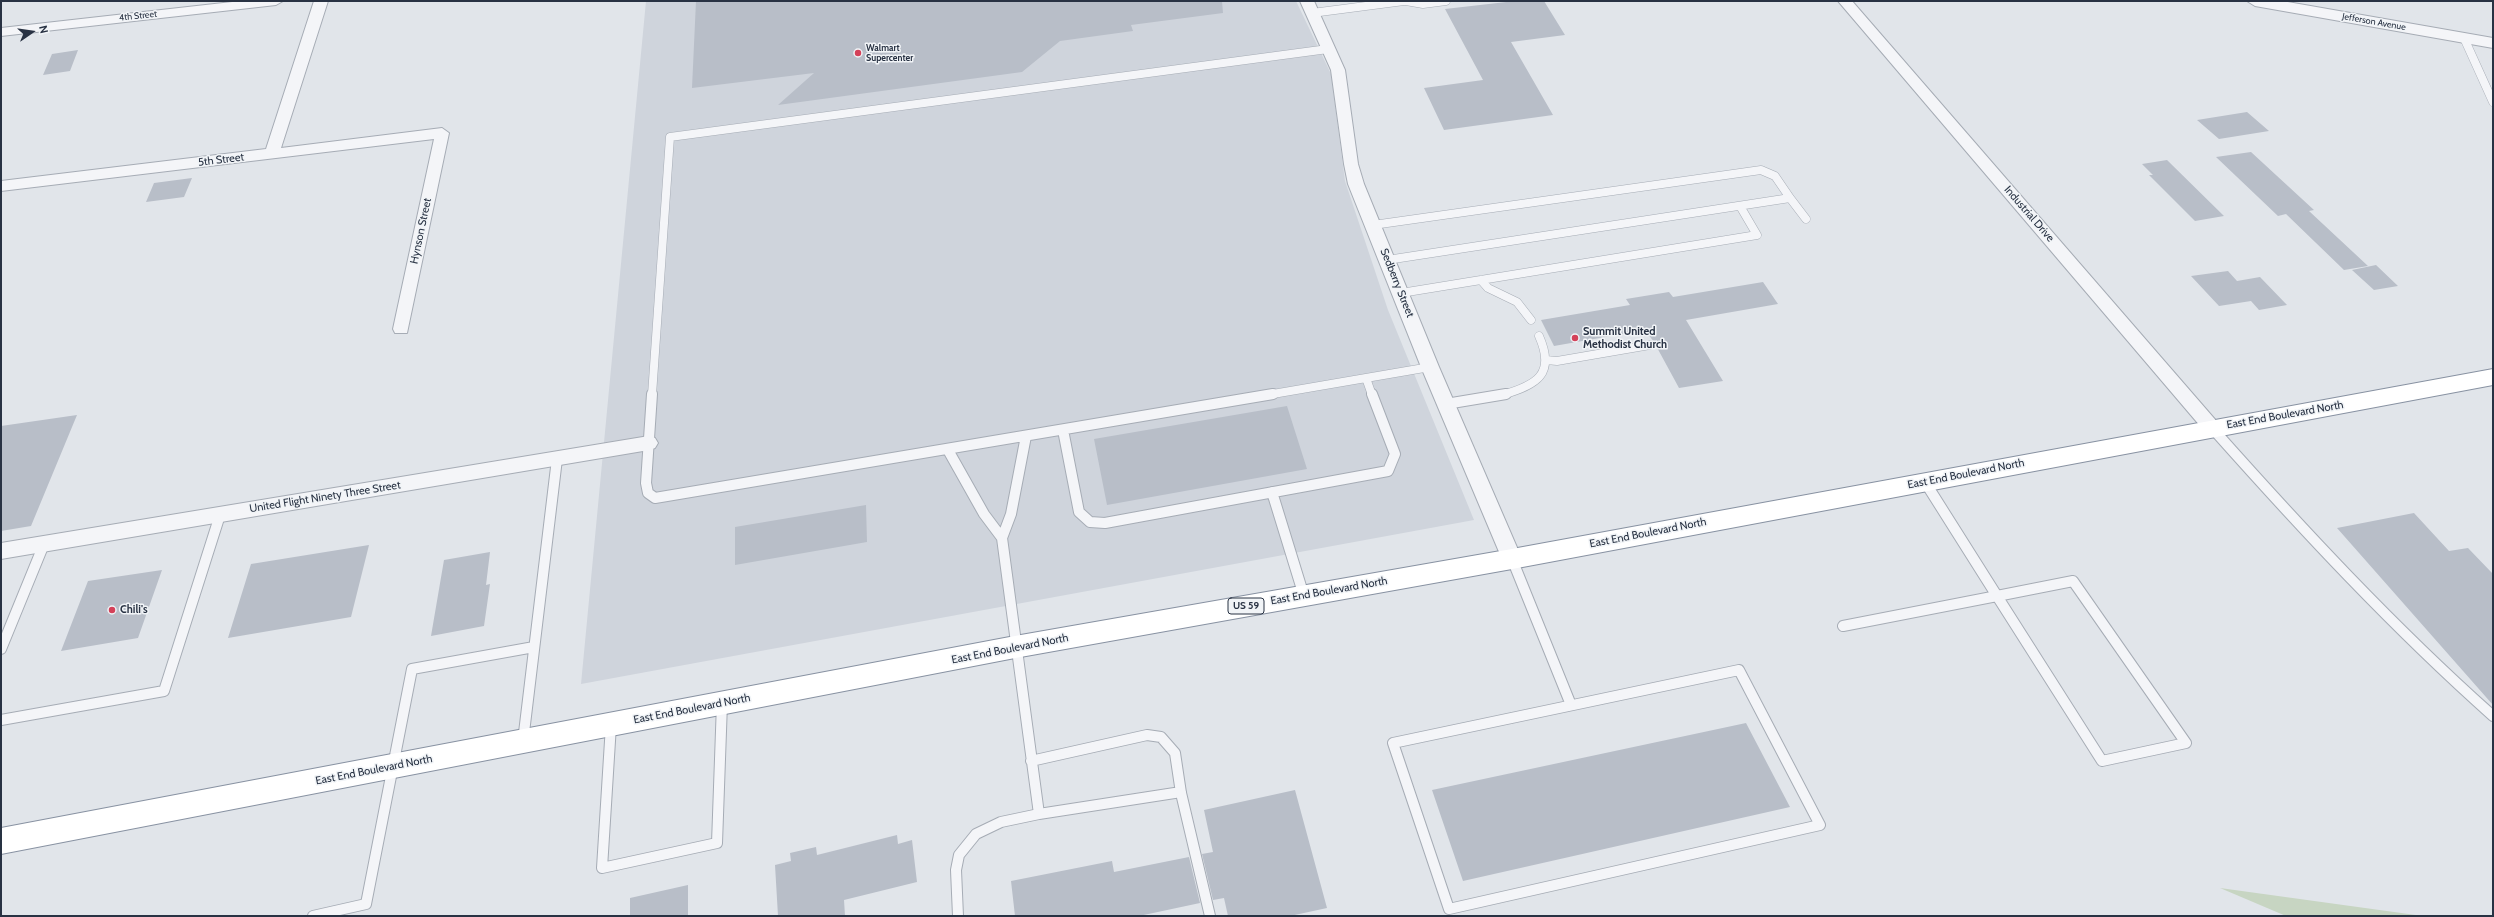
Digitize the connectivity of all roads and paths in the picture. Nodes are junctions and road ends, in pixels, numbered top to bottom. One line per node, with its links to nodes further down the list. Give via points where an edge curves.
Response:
1 (276, 1): 8 (street, 4th Street)
2 (321, 1): 14 (street)
3 (1405, 1): 4 (lane, via 1423,4); 7 (lane)
4 (1446, 1)
5 (1844, 1): 32 (street, Industrial Drive)
6 (2256, 1): 9 (street, Jefferson Avenue)
7 (1310, 7): 11 (street, Sedberry Street)
8 (1, 32)
9 (2464, 38): 10 (street, Jefferson Avenue); 12 (lane)
10 (2493, 43)
11 (1328, 49): 19 (street, Sedberry Street, via 1341,81 1352,169); 35 (lane, via 670,137)
12 (2493, 102)
13 (442, 133): 14 (street, 5th Street); 24 (street, Hynson Street)
14 (272, 154): 15 (street, 5th Street)
15 (1, 186)
16 (1790, 198): 17 (lane); 18 (lane); 19 (lane, via 1774,174 1768,170 1761,170)
17 (1740, 206): 20 (lane); 21 (lane, via 1757,235)
18 (1806, 219)
19 (1373, 225): 20 (street, Sedberry Street)
20 (1387, 260): 22 (street, Sedberry Street)
21 (1481, 280): 22 (lane); 23 (lane, via 1488,288 1517,302)
22 (1401, 293): 28 (street, Sedberry Street)
23 (1531, 320)
24 (401, 330)
25 (1539, 336): 27 (lane, via 1546,352)
26 (1650, 344): 27 (lane, via 1557,361)
27 (1546, 360): 31 (lane, via 1546,367 1539,376 1516,392)
28 (1430, 366): 30 (lane); 31 (street, Sedberry Street)
29 (2493, 377): 32 (highway, East End Boulevard North / US 59)
30 (1366, 378): 33 (lane); 39 (lane, via 1395,454 1388,471)
31 (1446, 404): 44 (street, Sedberry Street)
32 (2213, 428): 38 (highway, East End Boulevard North / US 59); 53 (lane, via 2299,527 2452,680)
33 (1063, 430): 34 (lane); 39 (lane, via 1079,512 1083,519 1095,524)
34 (1026, 436): 36 (lane); 41 (lane, via 1011,514)
35 (649, 443): 36 (lane, via 646,483 648,493 655,498); 37 (street, United Flight Ninety Three Street)
36 (948, 450): 41 (lane, via 984,514)
37 (557, 458): 40 (street, United Flight Ninety Three Street); 48 (lane)
38 (1925, 482): 44 (highway, East End Boulevard North / US 59); 46 (lane)
39 (1272, 492): 45 (lane)
40 (220, 515): 42 (street, United Flight Ninety Three Street); 54 (lane, via 164,691)
41 (1002, 538): 49 (lane)
42 (44, 544): 43 (street, United Flight Ninety Three Street); 50 (lane)
43 (1, 551)
44 (1512, 559): 45 (highway, East End Boulevard North / US 59); 52 (lane)
45 (1304, 596): 49 (highway, East End Boulevard North / US 59)
46 (1999, 596): 46 (lane, via 2102,761 2186,743 2072,581); 47 (lane)
47 (1843, 626)
48 (534, 647): 56 (lane); 58 (lane, via 412,669)
49 (1015, 647): 51 (highway, East End Boulevard North / US 59); 57 (lane)
50 (1, 649)
51 (722, 703): 55 (highway, East End Boulevard North / US 59); 55 (lane, via 716,844 602,868)
52 (1571, 705): 52 (lane, via 1739,670 1820,825 1449,909 1393,743)
53 (2493, 716)
54 (1, 720)
55 (611, 724): 56 (highway, East End Boulevard North / US 59)
56 (523, 741): 58 (highway, East End Boulevard North / US 59)
57 (1031, 761): 59 (lane, via 1157,734 1172,749); 60 (lane)
58 (394, 766): 61 (highway, East End Boulevard North / US 59); 62 (lane, via 366,904)
59 (1181, 792): 60 (lane); 64 (lane)
60 (1039, 814): 63 (lane, via 994,825 976,834 966,844 959,855 956,870)
61 (1, 841)
62 (313, 916)
63 (958, 916)
64 (1210, 916)

